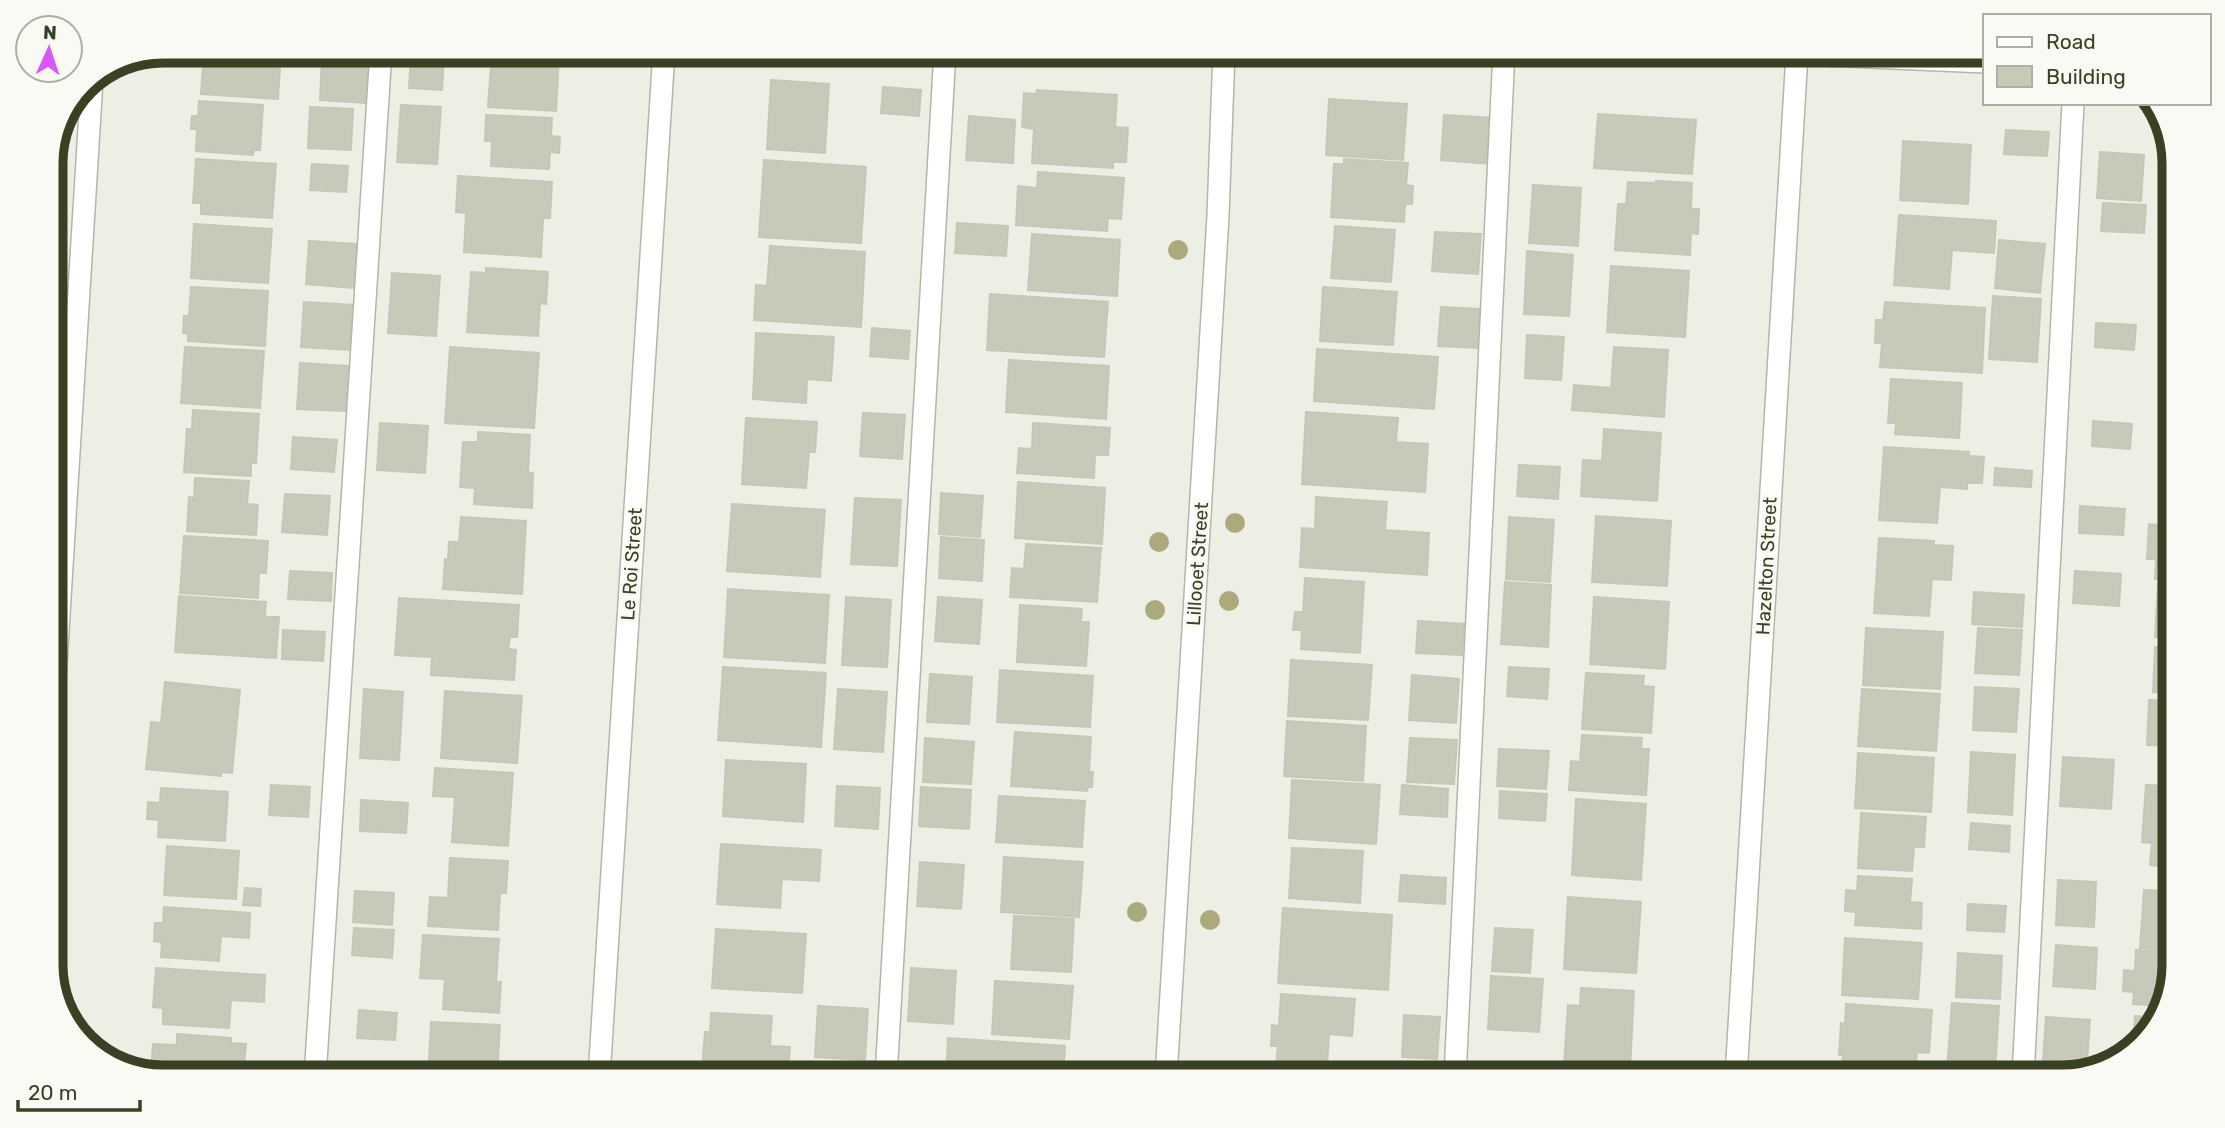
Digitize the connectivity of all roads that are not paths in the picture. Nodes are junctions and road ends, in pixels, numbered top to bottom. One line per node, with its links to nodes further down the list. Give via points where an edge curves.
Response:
1 (380, 63): 10 (street)
2 (663, 63): 11 (street, Le Roi Street)
3 (944, 63): 12 (street)
4 (1224, 63): 13 (street, Lillooet Street)
5 (1503, 63): 14 (street)
6 (1796, 63): 15 (street, Hazelton Street)
7 (91, 93): 9 (street)
8 (2073, 105): 16 (street)
9 (63, 550)
10 (316, 1065)
11 (600, 1065)
12 (888, 1065)
13 (1167, 1065)
14 (1456, 1065)
15 (1736, 1065)
16 (2025, 1065)

